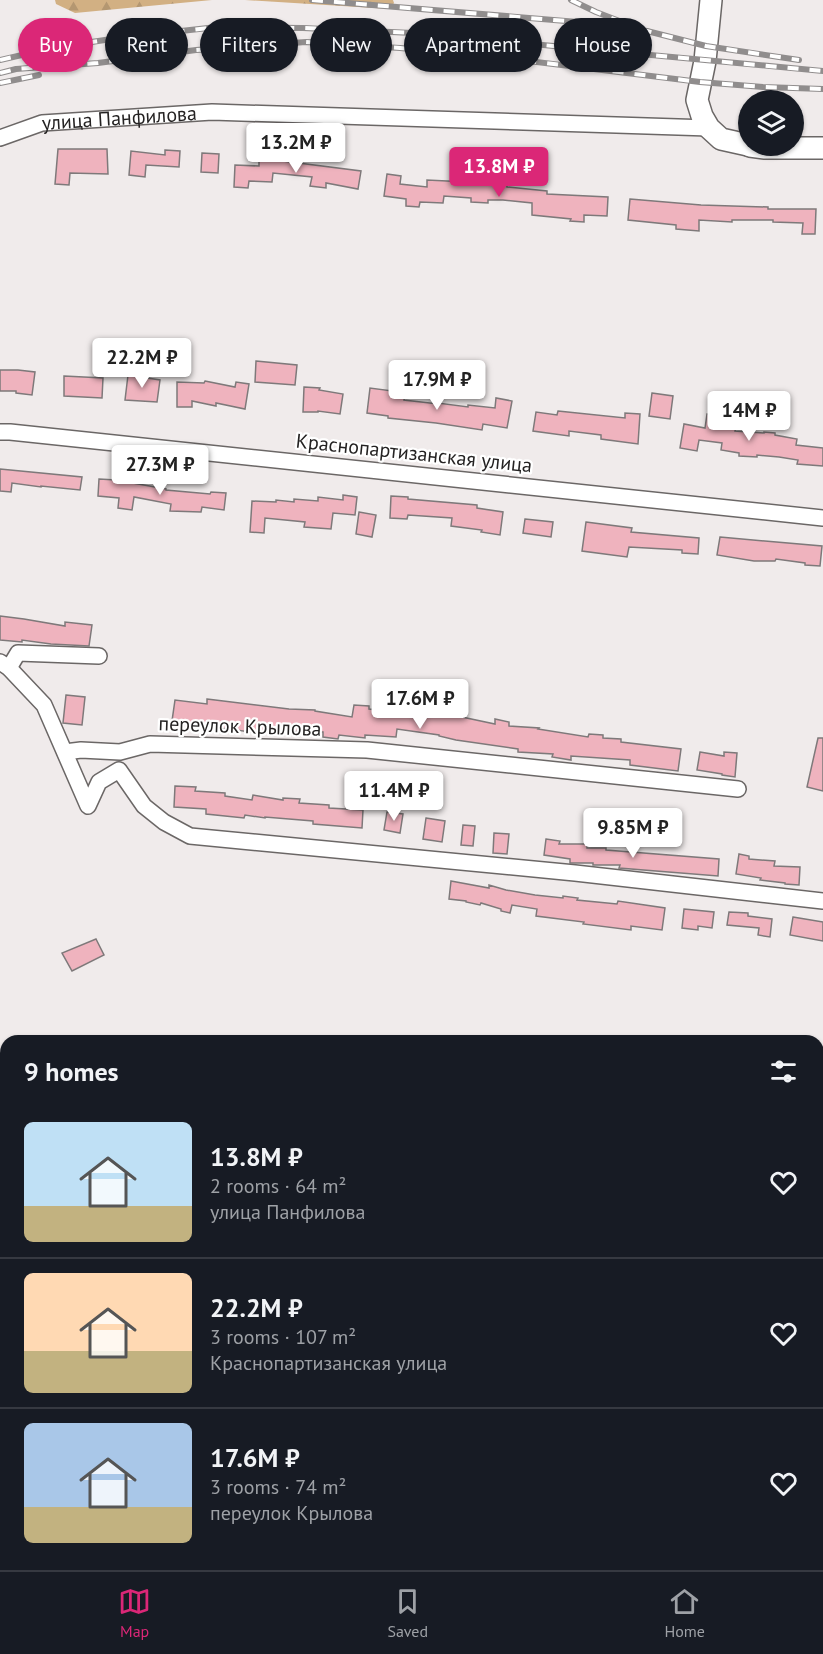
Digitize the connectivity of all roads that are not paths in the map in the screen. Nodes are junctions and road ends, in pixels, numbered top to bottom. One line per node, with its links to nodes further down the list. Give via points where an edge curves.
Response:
1 (711, 0): 2 (main road, via 697,100)
2 (709, 128): 3 (street, улица Панфилова, via 212,112 42,123); 4 (main road, улица Панфилова, via 721,139)
3 (0, 138)
4 (738, 143)
5 (804, 148): 6 (main road, улица Панфилова)
6 (823, 148)
7 (0, 432): 8 (street, Краснопартизанская улица)
8 (823, 518)
9 (99, 657): 10 (street, via 18,653)
10 (4, 665): 11 (street, via 44,705)
11 (65, 752): 12 (street, переулок Крылова); 13 (street, via 88,806 99,782)
12 (120, 752): 13 (street); 14 (street, переулок Крылова, via 150,744 367,750)
13 (119, 770): 15 (street, via 144,806 190,836)
14 (738, 789)
15 (823, 901)

